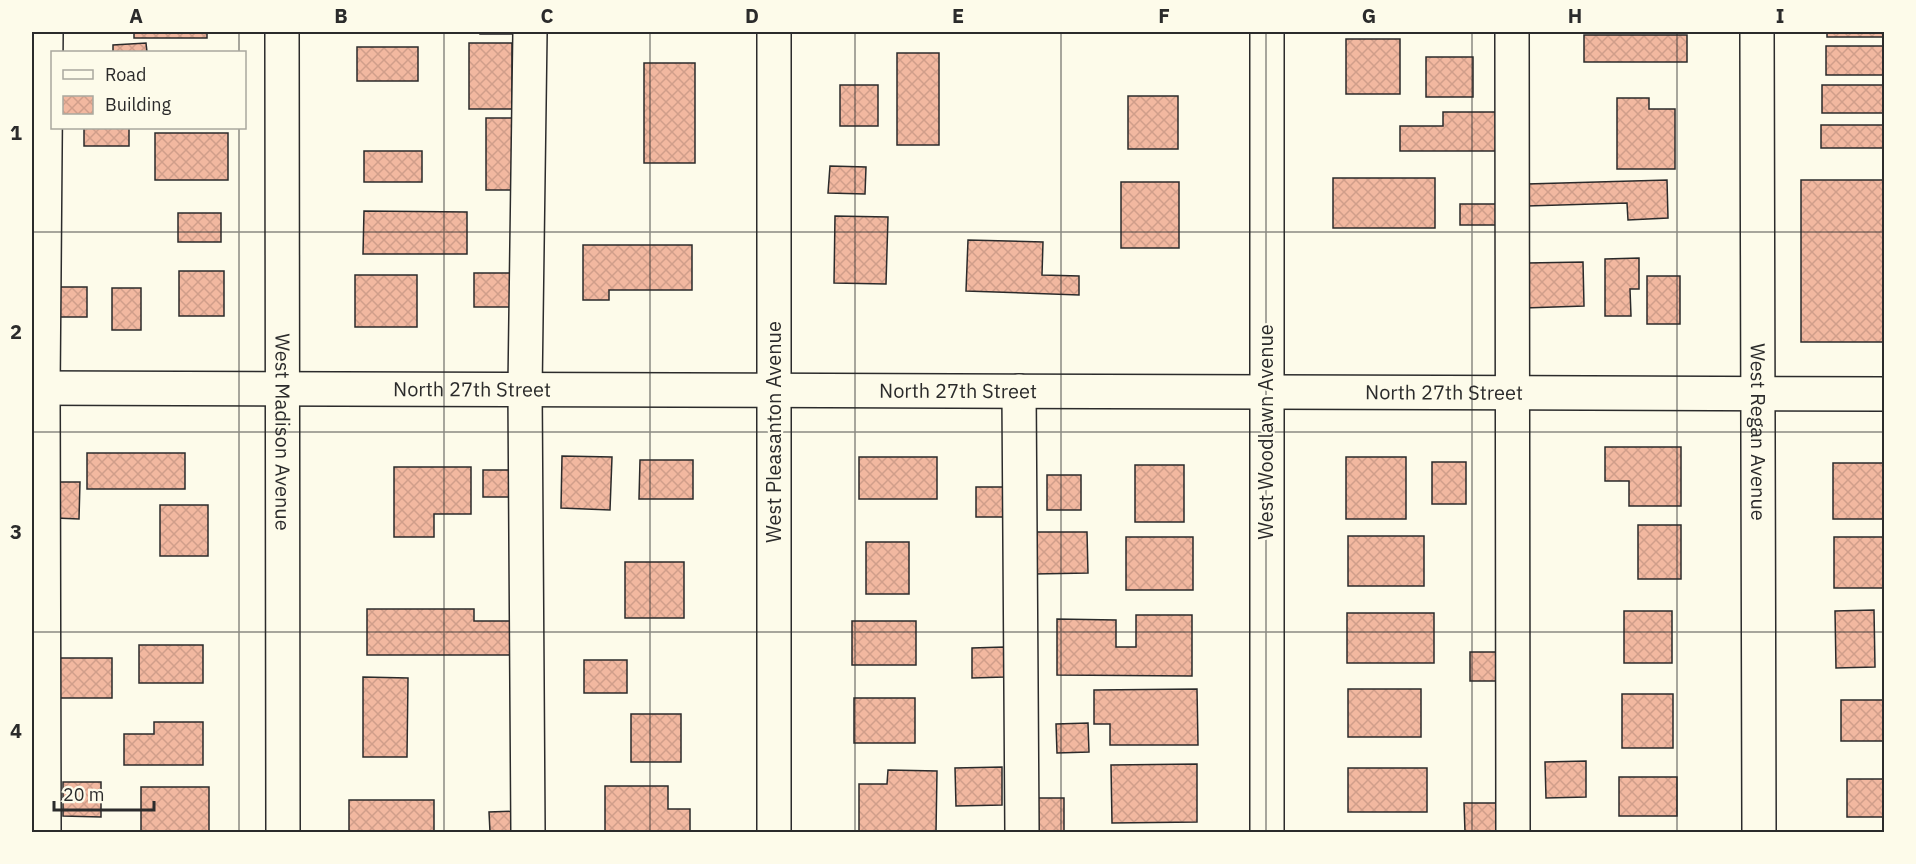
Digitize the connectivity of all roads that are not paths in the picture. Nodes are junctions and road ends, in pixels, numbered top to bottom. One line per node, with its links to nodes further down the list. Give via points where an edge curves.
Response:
1 (46, 32): 8 (street)
2 (282, 32): 9 (street, West Madison Avenue)
3 (530, 32): 10 (street)
4 (774, 32): 11 (street, West Pleasanton Avenue)
5 (1267, 32): 13 (street, West Woodlawn Avenue)
6 (1512, 32): 14 (street)
7 (1757, 32): 15 (street, West Regan Avenue)
8 (37, 388): 9 (street, North 27th Street); 17 (street)
9 (281, 388): 10 (street, North 27th Street); 18 (street, West Madison Avenue)
10 (525, 389): 11 (street, North 27th Street); 19 (street)
11 (775, 391): 12 (street, North 27th Street); 20 (street, West Pleasanton Avenue)
12 (1019, 391): 13 (street, North 27th Street); 21 (street)
13 (1266, 392): 14 (street, North 27th Street); 22 (street, West Woodlawn Avenue)
14 (1512, 393): 15 (street, North 27th Street); 23 (street)
15 (1758, 393): 16 (street, North 27th Street); 24 (street, West Regan Avenue)
16 (1884, 394)
17 (44, 832)
18 (283, 832)
19 (528, 832)
20 (774, 832)
21 (1022, 832)
22 (1267, 832)
23 (1513, 832)
24 (1759, 832)

